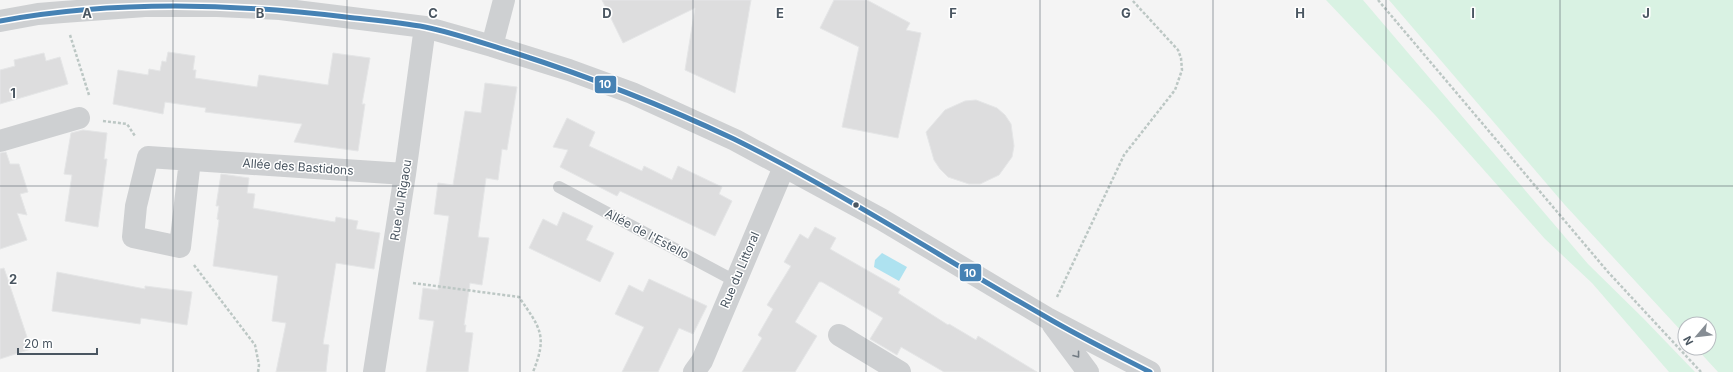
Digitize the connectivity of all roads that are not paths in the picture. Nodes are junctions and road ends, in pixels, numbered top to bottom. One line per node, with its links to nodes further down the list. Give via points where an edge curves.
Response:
1 (504, 0): 6 (street)
2 (144, 3): 3 (street, via 63,12); 5 (street, via 280,9)
3 (37, 7): 4 (street)
4 (0, 21)
5 (425, 27): 6 (street); 11 (street, Rue du Rigaou)
6 (492, 46): 10 (street, via 632,93 735,140)
7 (79, 118): 8 (street)
8 (0, 141)
9 (190, 160): 9 (street, Allée des Bastidons, via 148,157 136,206 133,237 180,247); 11 (street, Allée des Bastidons)
10 (784, 167): 13 (street, Rue du Littoral); 14 (street, via 881,219)
11 (406, 174): 16 (street, Rue du Rigaou)
12 (559, 187): 13 (lane, Allée de l'Estello)
13 (735, 281): 17 (street, Rue du Littoral, via 702,360)
14 (1047, 318): 19 (street, one-way to 19); 20 (street)
15 (839, 335): 18 (street)
16 (374, 372)
17 (694, 372)
18 (900, 372)
19 (1088, 372)
20 (1150, 372)

